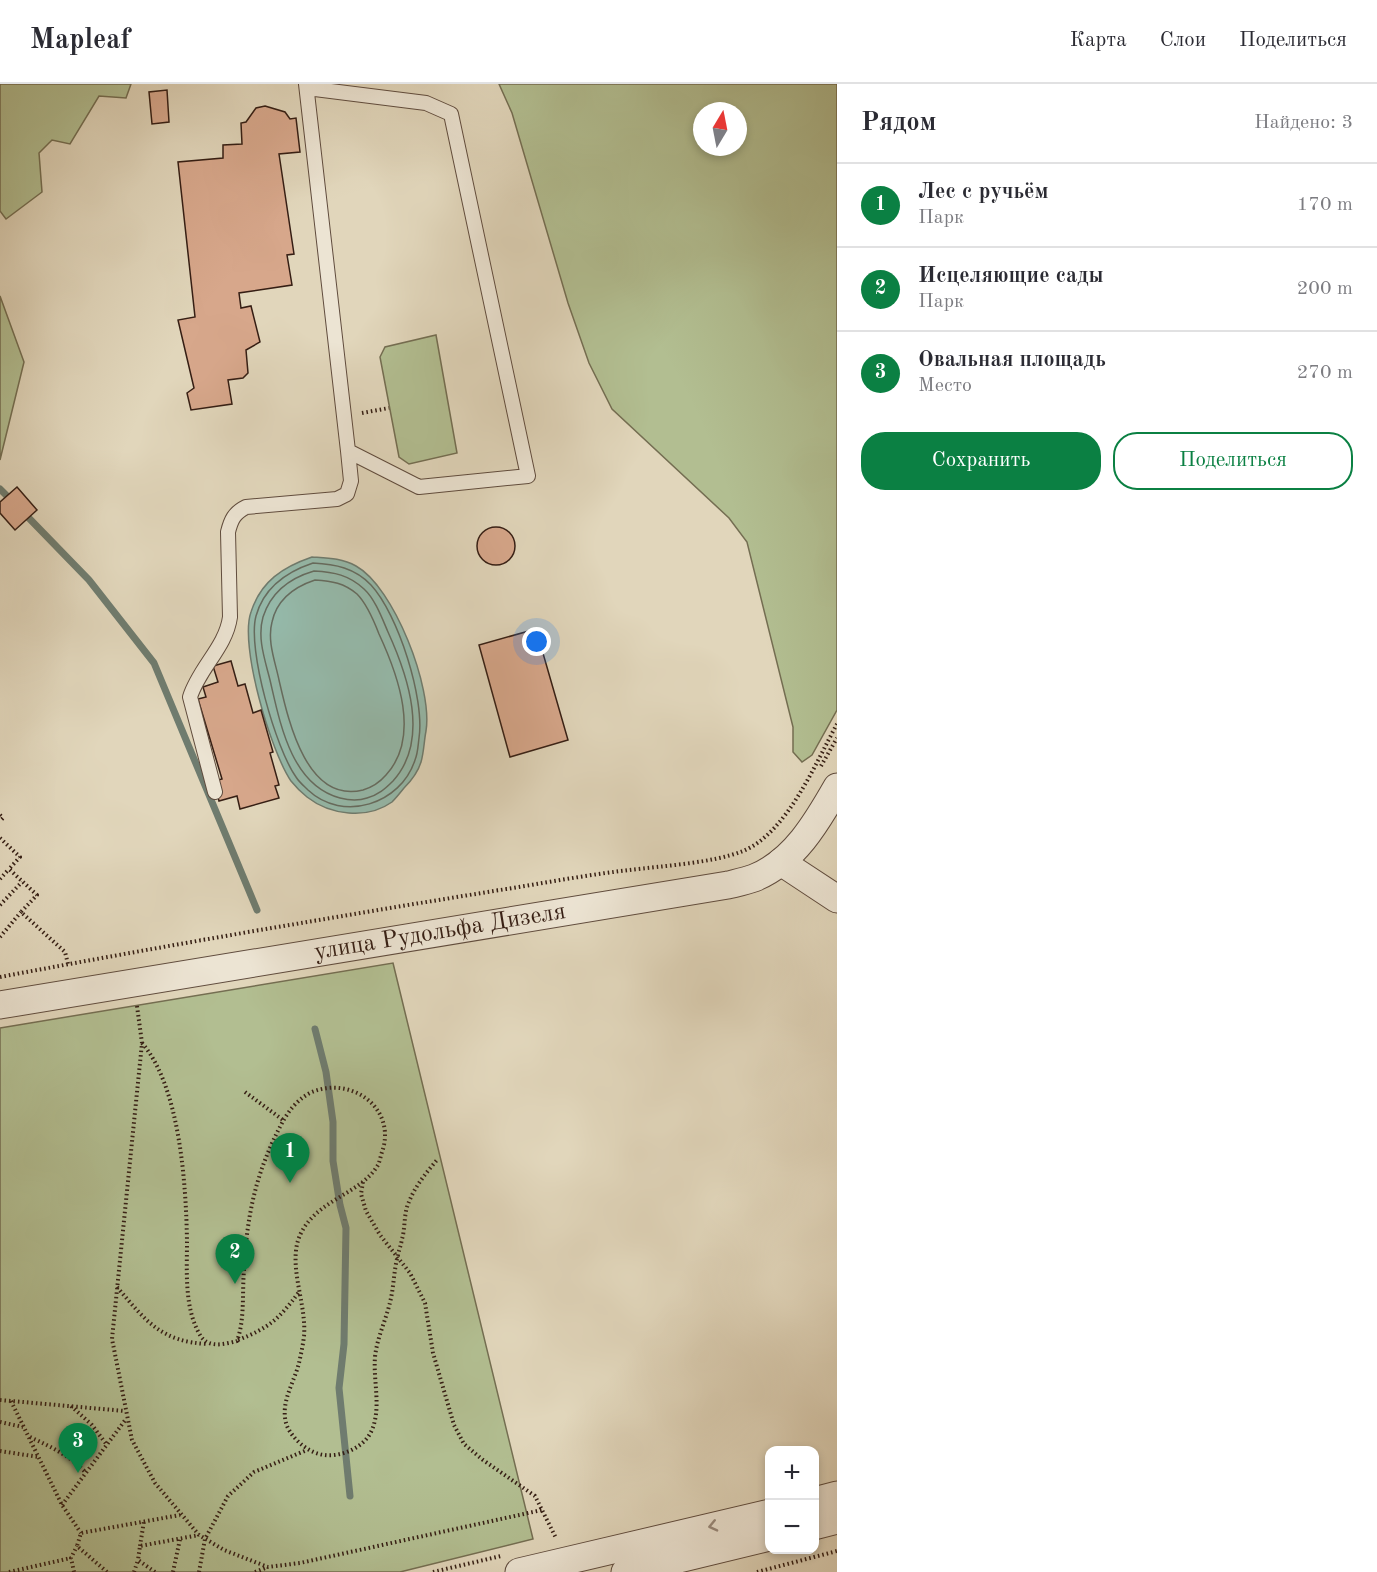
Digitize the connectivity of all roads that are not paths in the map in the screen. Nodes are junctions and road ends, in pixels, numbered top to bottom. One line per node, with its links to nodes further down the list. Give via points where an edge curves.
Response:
1 (307, 86): 2 (lane); 2 (lane, via 426,103 451,114 528,476 419,487)
2 (348, 451): 4 (lane, via 351,481 346,494 337,499 246,507 230,522 228,630 190,697)
3 (837, 787): 5 (street, улица Рудольфа Дизеля, via 796,849)
4 (215, 792)
5 (781, 862): 6 (street); 7 (street, улица Рудольфа Дизеля, via 755,878 728,885)
6 (837, 899)
7 (0, 1005)
8 (837, 1495): 9 (street)
9 (818, 1500)
10 (765, 1514): 14 (street, one-way to 14)
11 (837, 1520): 12 (street)
12 (819, 1525)
13 (765, 1538): 15 (street)
14 (515, 1563)
15 (625, 1572)

